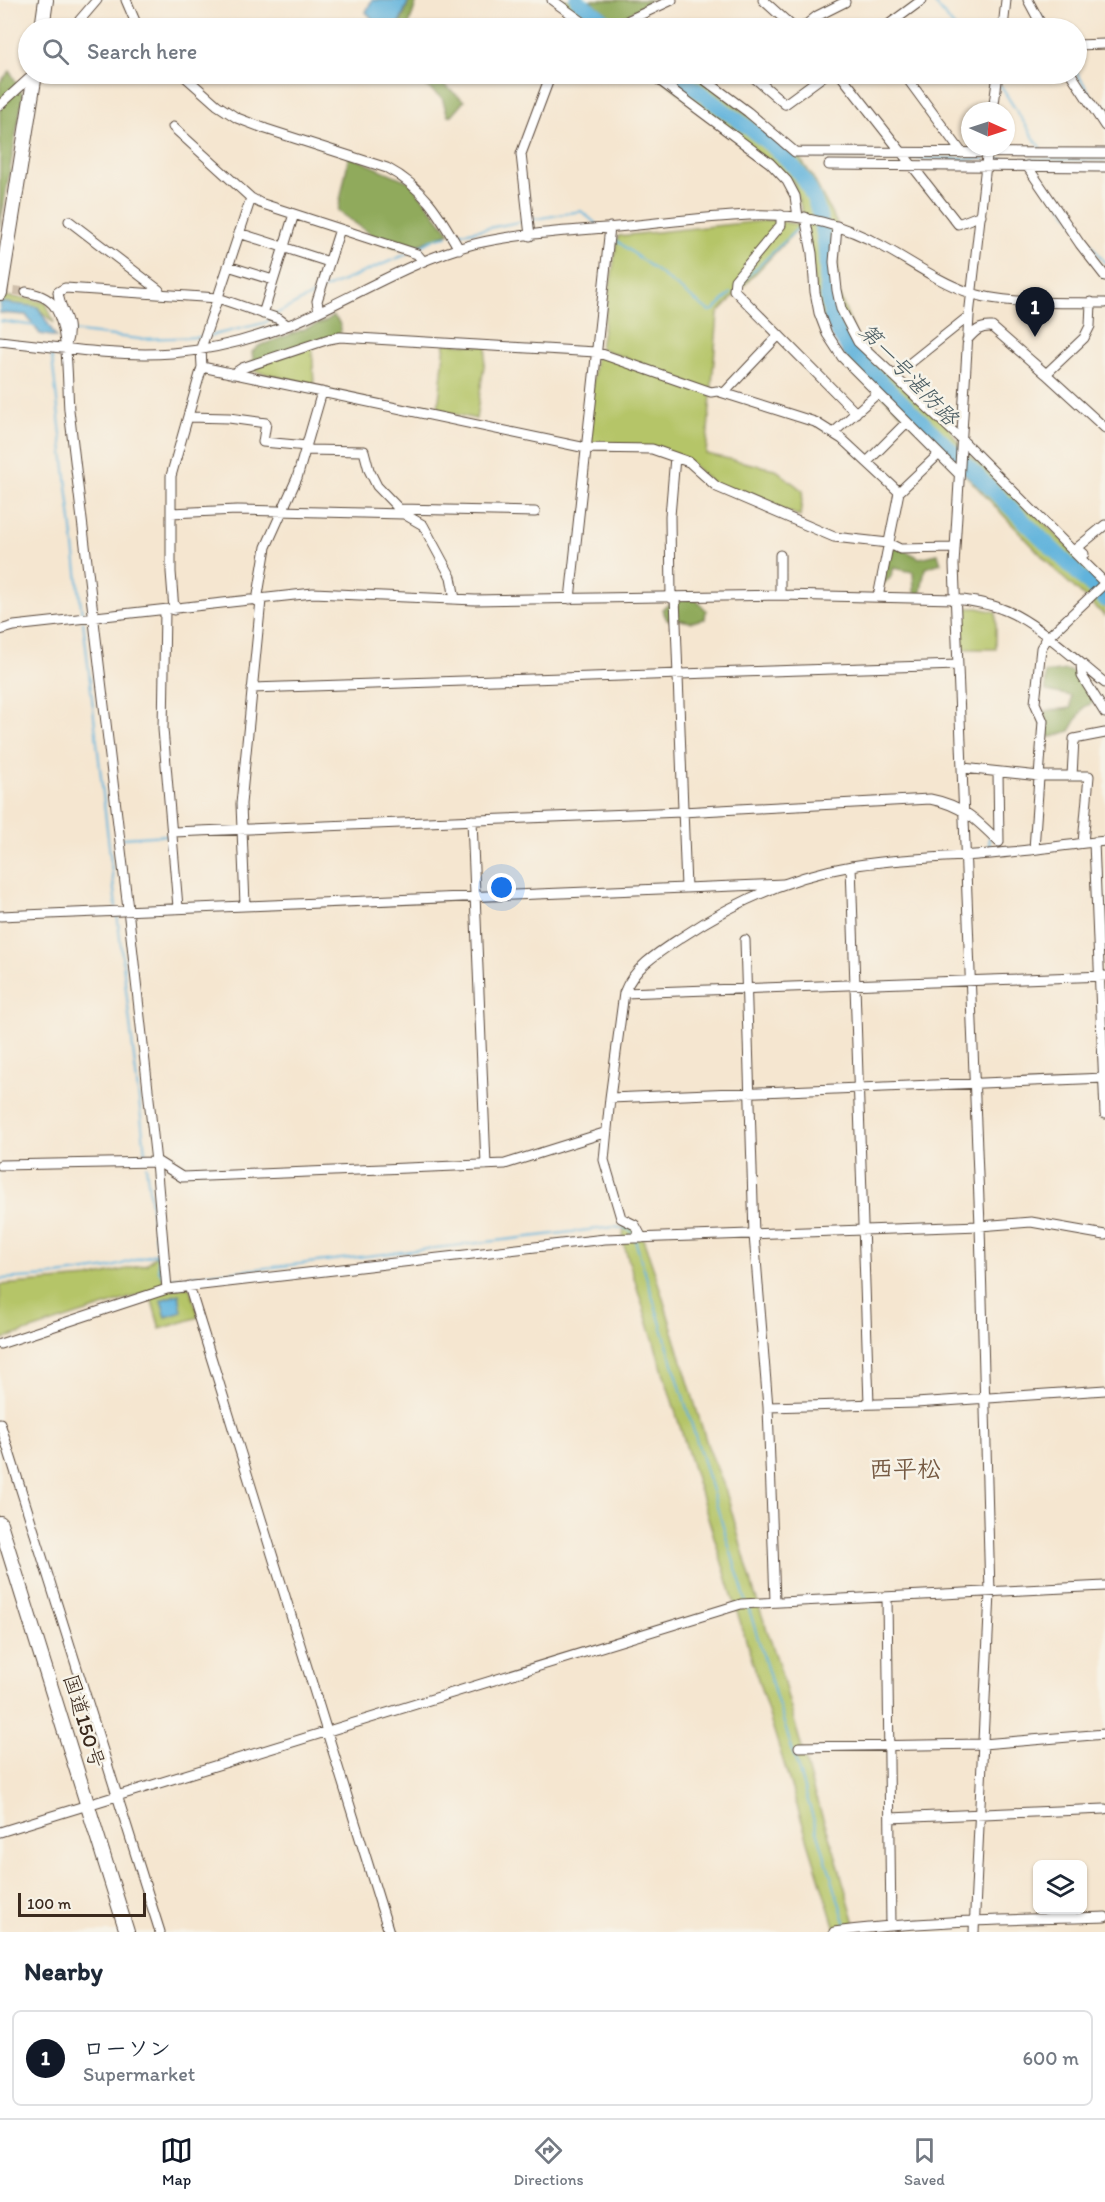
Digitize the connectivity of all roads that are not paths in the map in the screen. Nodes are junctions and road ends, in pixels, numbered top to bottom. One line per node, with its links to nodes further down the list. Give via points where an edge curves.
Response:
1 (46, 0): 12 (highway)
2 (97, 0): 13 (street)
3 (126, 0): 14 (street)
4 (552, 0): 11 (street)
5 (672, 0): 17 (street)
6 (763, 0): 18 (street)
7 (921, 0): 20 (street)
8 (1006, 0): 21 (street)
9 (1028, 0): 22 (street)
10 (845, 2): 19 (street)
11 (572, 15): 15 (street); 16 (street)
12 (43, 18)
13 (82, 18)
14 (134, 18)
15 (571, 18)
16 (576, 18)
17 (633, 18)
18 (783, 18)
19 (814, 18)
20 (897, 18)
21 (1004, 18)
22 (1038, 18)
23 (1105, 44): 24 (street)
24 (1087, 45)
25 (24, 84): 38 (street)
26 (33, 84): 71 (highway)
27 (193, 84): 64 (street, via 237,118 402,176 431,205)
28 (547, 84): 62 (street, via 521,154)
29 (664, 84): 56 (street, via 770,163 788,181)
30 (710, 84): 43 (street, via 795,152)
31 (762, 84): 32 (street, via 785,104)
32 (812, 84)
33 (848, 84): 43 (street)
34 (910, 84): 42 (street)
35 (997, 84): 37 (street)
36 (1078, 84): 39 (street)
37 (994, 102)
38 (0, 105)
39 (1105, 126)
40 (173, 127): 52 (street)
41 (1015, 151): 45 (street)
42 (961, 152)
43 (902, 153): 44 (street); 47 (street)
44 (961, 153)
45 (1105, 153)
46 (987, 156): 49 (street)
47 (912, 164): 48 (street); 49 (street); 55 (street, via 958,224)
48 (829, 165)
49 (986, 166): 50 (street); 55 (street)
50 (1027, 166): 51 (street); 68 (street)
51 (1105, 167)
52 (251, 198): 53 (street); 61 (street)
53 (294, 214): 60 (street); 63 (street)
54 (781, 215): 56 (street); 59 (street); 81 (street, via 781,225 735,280 734,290)
55 (981, 215): 73 (street)
56 (801, 217): 58 (street); 93 (street, via 812,253 819,313 827,334 842,357)
57 (69, 221): 72 (street, via 159,290)
58 (835, 226): 73 (street, via 879,244); 90 (street, via 834,262 841,309 858,342)
59 (610, 227): 62 (street); 86 (street)
60 (340, 229): 65 (street, via 417,254); 66 (street)
61 (239, 233): 63 (street); 67 (street)
62 (530, 236): 64 (street)
63 (283, 248): 66 (street); 69 (street)
64 (459, 249): 65 (street)
65 (423, 261): 77 (street)
66 (329, 262): 77 (street, via 316,301)
67 (228, 266): 69 (street); 74 (street)
68 (1105, 276)
69 (273, 280): 78 (street)
70 (26, 292): 84 (street, via 39,295 54,307 61,324)
71 (0, 293)
72 (159, 294): 74 (street); 84 (street, via 60,289 70,327)
73 (971, 294): 75 (street); 79 (street)
74 (218, 298): 78 (street); 85 (street)
75 (1091, 303): 76 (street); 89 (street, via 1090,326 1084,339)
76 (1105, 303)
77 (319, 311): 80 (street)
78 (263, 314): 80 (street)
79 (969, 316): 82 (street); 90 (street)
80 (287, 325): 85 (street)
81 (779, 335): 92 (street); 94 (street)
82 (967, 340): 89 (street, via 978,329 992,327); 99 (street)
83 (0, 341): 84 (street)
84 (63, 347): 85 (street, via 145,353); 124 (street)
85 (201, 348): 87 (street)
86 (596, 352): 88 (street, via 340,337); 92 (street, via 711,392); 101 (street)
87 (202, 367): 88 (street); 95 (street)
88 (233, 374): 91 (street)
89 (1046, 374): 97 (street)
90 (894, 376): 99 (street)
91 (322, 392): 100 (street); 101 (street)
92 (724, 393): 98 (street, via 815,422)
93 (878, 393): 94 (street); 96 (street)
94 (856, 412): 98 (street)
95 (188, 417): 100 (street, via 266,423 263,442); 110 (street, via 171,476)
96 (907, 422): 102 (street); 104 (street)
97 (1105, 428)
98 (833, 434): 104 (street)
99 (961, 442): 105 (street); 115 (street)
100 (307, 448): 107 (street, via 364,451 377,486); 108 (street)
101 (586, 448): 103 (street, via 652,449); 118 (street)
102 (939, 454): 105 (street); 106 (street)
103 (675, 457): 112 (street, via 689,462 717,487 834,537); 119 (street, via 670,516)
104 (867, 462): 106 (street)
105 (958, 471): 113 (street)
106 (899, 492): 112 (street)
107 (402, 511): 108 (street); 109 (street); 120 (street, via 423,525 451,577)
108 (282, 512): 110 (street); 122 (street, via 266,547)
109 (536, 512)
110 (171, 513): 123 (street)
111 (1105, 525): 115 (street, via 1077,548)
112 (888, 543): 113 (street, via 900,549); 117 (street)
113 (955, 548): 121 (street)
114 (780, 555): 116 (street)
115 (1105, 581): 126 (street)
116 (780, 595): 117 (street); 119 (street)
117 (878, 597): 121 (street)
118 (570, 598): 119 (street); 120 (street)
119 (673, 598): 129 (street)
120 (455, 599): 122 (street, via 313,594)
121 (956, 599): 126 (street, via 1002,609); 128 (street)
122 (259, 601): 123 (street); 131 (street)
123 (169, 610): 124 (street); 142 (street, via 162,729)
124 (93, 619): 125 (street); 156 (street)
125 (0, 630)
126 (1048, 637): 127 (street); 136 (street, via 1041,648 1035,703 1043,721)
127 (1081, 664): 130 (street); 132 (street, via 1082,676)
128 (958, 665): 129 (street); 134 (street)
129 (676, 675): 131 (street); 139 (street)
130 (1105, 683)
131 (252, 688): 141 (street)
132 (1105, 713)
133 (1105, 733): 137 (street, via 1074,739)
134 (963, 768): 135 (street); 138 (street)
135 (998, 772): 136 (street); 145 (street)
136 (1040, 776): 137 (street); 147 (street)
137 (1072, 776): 146 (street, via 1089,776)
138 (964, 811): 139 (street, via 949,802 930,799); 145 (street); 149 (street)
139 (682, 812): 140 (street); 152 (street)
140 (472, 820): 141 (street); 153 (street)
141 (241, 830): 142 (street); 154 (street)
142 (173, 832): 155 (street)
143 (1105, 841): 144 (street)
144 (1094, 842): 146 (street); 159 (street)
145 (999, 843): 148 (street)
146 (1083, 843): 147 (street)
147 (1034, 849): 148 (street)
148 (999, 853): 149 (street)
149 (966, 856): 150 (street); 160 (street)
150 (851, 866): 151 (street); 161 (street)
151 (783, 884): 152 (street); 163 (street, via 710,919 667,947 640,967)
152 (686, 888): 153 (street)
153 (476, 896): 154 (street); 173 (street)
154 (245, 905): 155 (street)
155 (178, 907): 156 (street)
156 (128, 909): 157 (street, via 112,913); 171 (street)
157 (0, 916)
158 (745, 940): 162 (street)
159 (1102, 977): 160 (street); 164 (street)
160 (971, 981): 161 (street); 165 (street)
161 (854, 985): 162 (street); 166 (street)
162 (747, 989): 163 (street); 167 (street)
163 (624, 993): 168 (street)
164 (1104, 1078): 165 (street); 169 (street)
165 (975, 1085): 166 (street); 174 (street)
166 (858, 1089): 167 (street); 175 (street)
167 (750, 1093): 168 (street); 176 (street)
168 (610, 1098): 170 (street)
169 (1105, 1114)
170 (607, 1132): 173 (street, via 505,1164); 178 (street, via 604,1160 621,1218 635,1225)
171 (154, 1162): 172 (street); 173 (street, via 182,1177); 179 (street)
172 (0, 1165)
173 (486, 1165)
174 (980, 1226): 175 (street); 177 (street, via 1031,1222); 183 (street)
175 (863, 1231): 176 (street); 184 (street)
176 (754, 1234): 178 (street); 185 (street)
177 (1105, 1235)
178 (642, 1238): 180 (street)
179 (167, 1281): 180 (street); 181 (street)
180 (189, 1286): 192 (street)
181 (0, 1344)
182 (1105, 1390): 183 (street)
183 (986, 1399): 184 (street); 189 (street)
184 (868, 1404): 185 (street)
185 (768, 1407): 191 (street)
186 (0, 1423): 197 (street)
187 (0, 1523): 198 (highway, 国道150号)
188 (1105, 1586): 189 (street)
189 (990, 1593): 190 (street); 194 (street)
190 (887, 1597): 191 (street); 195 (street)
191 (775, 1601): 192 (street, via 741,1604)
192 (328, 1731): 197 (street); 208 (street)
193 (1105, 1734): 194 (street)
194 (983, 1744): 195 (street); 200 (street)
195 (889, 1746): 196 (street); 201 (street)
196 (798, 1747)
197 (118, 1796): 198 (street); 207 (street)
198 (88, 1805): 202 (street); 206 (highway, 国道150号)
199 (1105, 1809): 200 (street)
200 (980, 1814): 201 (street); 204 (street)
201 (890, 1818): 205 (street)
202 (0, 1832)
203 (1105, 1917): 204 (street)
204 (974, 1921): 205 (street); 210 (street)
205 (891, 1926): 209 (street)
206 (127, 1932)
207 (160, 1932)
208 (389, 1932)
209 (834, 1932)
210 (974, 1932)

